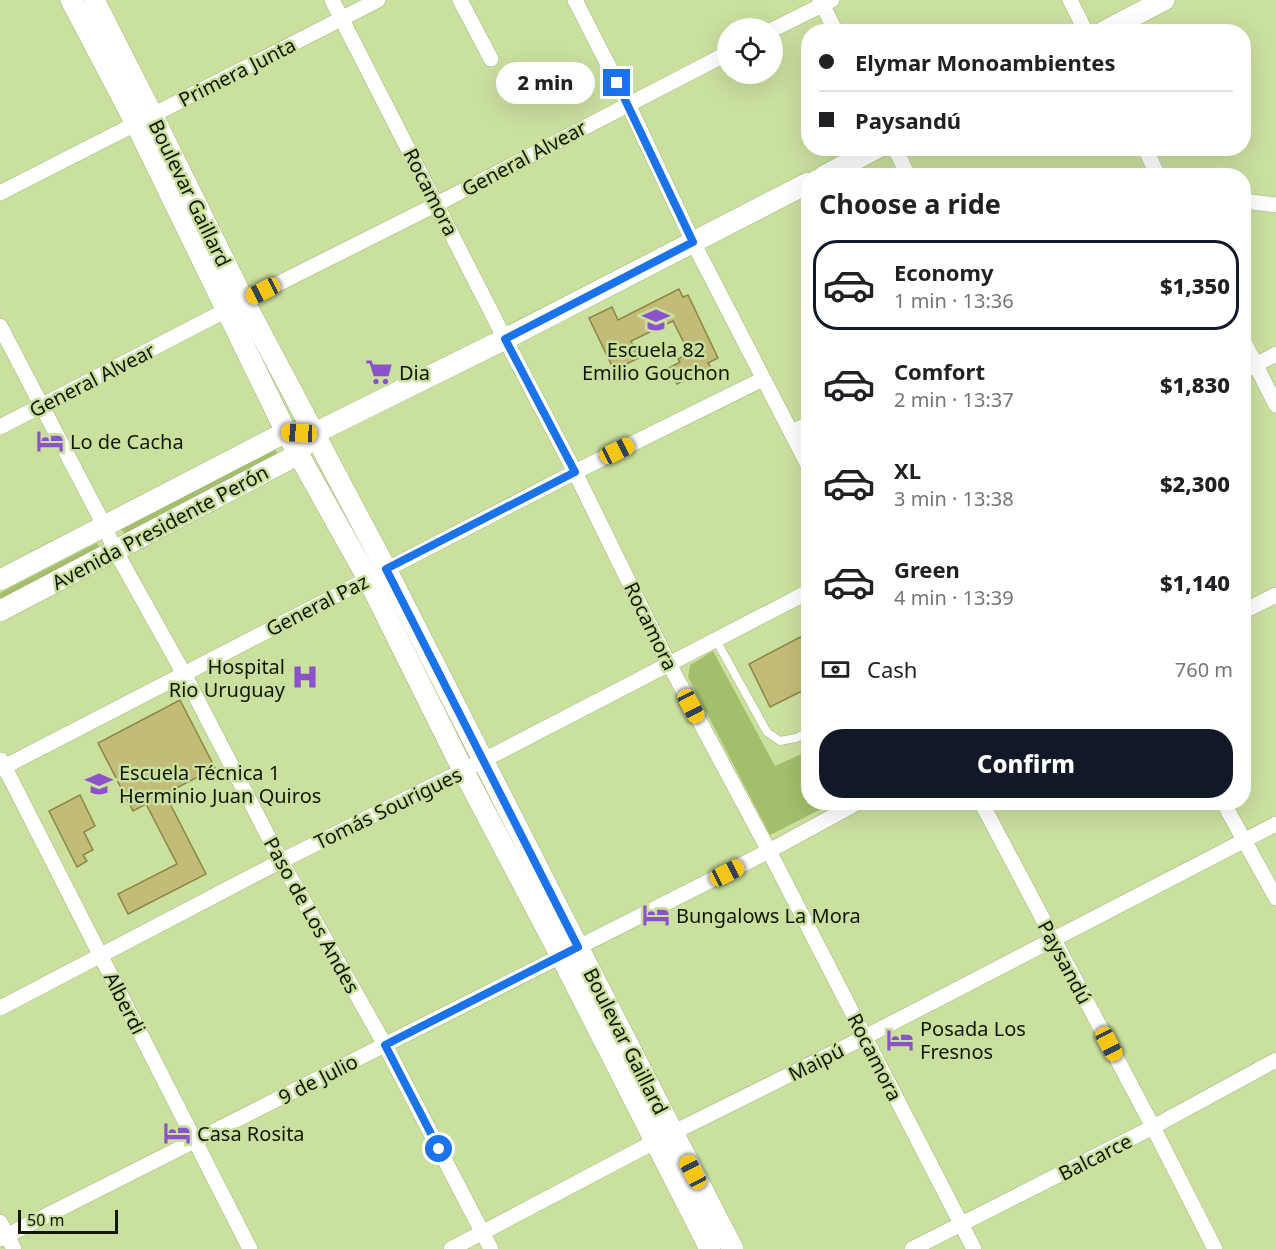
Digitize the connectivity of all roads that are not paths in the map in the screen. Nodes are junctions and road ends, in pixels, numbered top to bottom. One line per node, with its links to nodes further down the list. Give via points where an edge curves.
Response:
1 (71, 0): 18 (street, Boulevar Gaillard)
2 (94, 0): 18 (street, Boulevar Gaillard)
3 (332, 0): 10 (street, Rocamora)
4 (378, 0): 10 (street, Primera Junta)
5 (460, 0): 15 (street)
6 (575, 0): 17 (street)
7 (1070, 0): 13 (street)
8 (1164, 0): 14 (street)
9 (825, 2): 11 (street); 12 (street)
10 (342, 18): 18 (street, Primera Junta); 24 (street, Rocamora)
11 (783, 24)
12 (833, 24)
13 (1082, 24)
14 (1118, 24)
15 (491, 59)
16 (717, 59): 17 (street, General Alvear)
17 (628, 104): 24 (street, General Alvear); 26 (street)
18 (144, 119): 22 (street, Primera Junta); 27 (street, Boulevar Gaillard)
19 (862, 156): 20 (street)
20 (839, 168)
21 (801, 187): 26 (street, Avenida Presidente Perón)
22 (0, 193)
23 (1251, 202): 25 (street)
24 (438, 204): 27 (street, General Alvear); 29 (street, Rocamora)
25 (1276, 205)
26 (693, 242): 29 (street, Avenida Presidente Perón); 33 (street)
27 (235, 306): 34 (street, General Alvear); 38 (street, Boulevar Gaillard); 40 (street, Boulevar Gaillard)
28 (0, 326): 34 (street, Paso de Los Andes)
29 (505, 339): 40 (street, Avenida Presidente Perón); 43 (street, Rocamora)
30 (1276, 354): 31 (street)
31 (1251, 367)
32 (1251, 371): 35 (street)
33 (763, 379): 39 (street); 43 (street, General Paz)
34 (41, 405): 36 (street, General Alvear); 44 (street, Paso de Los Andes)
35 (1276, 405)
36 (0, 427)
37 (801, 428): 39 (street)
38 (286, 432): 40 (street); 42 (street, Boulevar Gaillard); 44 (street, Avenida Presidente Perón)
39 (792, 432): 41 (street)
40 (313, 434): 42 (street, Avenida Presidente Perón); 46 (street, Boulevar Gaillard)
41 (801, 451)
42 (297, 455): 45 (street, Avenida Presidente Perón); 46 (street, Boulevar Gaillard)
43 (575, 472): 46 (street, General Paz); 53 (street, Rocamora)
44 (104, 525): 45 (street, Paso de Los Andes); 47 (street, Avenida Presidente Perón)
45 (115, 550): 51 (street, Avenida Presidente Perón); 54 (street, Paso de Los Andes)
46 (377, 574): 54 (street, General Paz); 56 (street, Boulevar Gaillard); 58 (street, Boulevar Gaillard)
47 (0, 580)
48 (1276, 595): 50 (street)
49 (801, 596): 52 (street, Tomás Sourigues)
50 (1251, 608)
51 (0, 611)
52 (716, 640): 53 (street, Tomás Sourigues); 55 (lane, via 767,732 780,741)
53 (669, 664): 56 (street, Tomás Sourigues); 64 (street, Rocamora)
54 (184, 674): 57 (street, General Paz); 65 (street, Paso de Los Andes)
55 (801, 736)
56 (484, 760): 58 (street, Tomás Sourigues); 68 (street, Boulevar Gaillard)
57 (2, 764): 69 (street, Alberdi)
58 (463, 770): 65 (street, Tomás Sourigues); 68 (street, Boulevar Gaillard)
59 (844, 810): 64 (street, 9 de Julio)
60 (985, 810): 67 (street, Paysandú)
61 (1227, 810): 63 (street)
62 (1276, 824): 63 (street, Maipú)
63 (1243, 840): 66 (street); 67 (street, Maipú)
64 (769, 851): 68 (street, 9 de Julio); 71 (street, Rocamora)
65 (281, 861): 69 (street, Tomás Sourigues); 72 (street, Paso de Los Andes)
66 (1276, 898)
67 (1053, 940): 71 (street, Maipú); 74 (street, Paysandú)
68 (569, 952): 72 (street, 9 de Julio); 75 (street, Boulevar Gaillard)
69 (101, 955): 70 (street, Tomás Sourigues); 76 (street, Alberdi)
70 (0, 1008)
71 (865, 1037): 75 (street, Maipú); 77 (street, Rocamora)
72 (385, 1045): 76 (street, 9 de Julio); 78 (street, Paso de Los Andes)
73 (1276, 1060): 74 (street, Balcarce)
74 (1153, 1128): 77 (street, Balcarce); 87 (street, Paysandú)
75 (665, 1137): 78 (street, Maipú); 83 (street, Boulevar Gaillard); 84 (street, Boulevar Gaillard)
76 (195, 1141): 79 (street, 9 de Julio); 80 (street, Alberdi)
77 (961, 1224): 85 (street, Balcarce); 86 (street, Rocamora)
78 (482, 1233): 81 (street, Maipú); 82 (street, Paso de Los Andes)
79 (5, 1236)
80 (250, 1249)
81 (451, 1249)
82 (490, 1249)
83 (710, 1249)
84 (733, 1249)
85 (912, 1249)
86 (974, 1249)
87 (1215, 1249)

